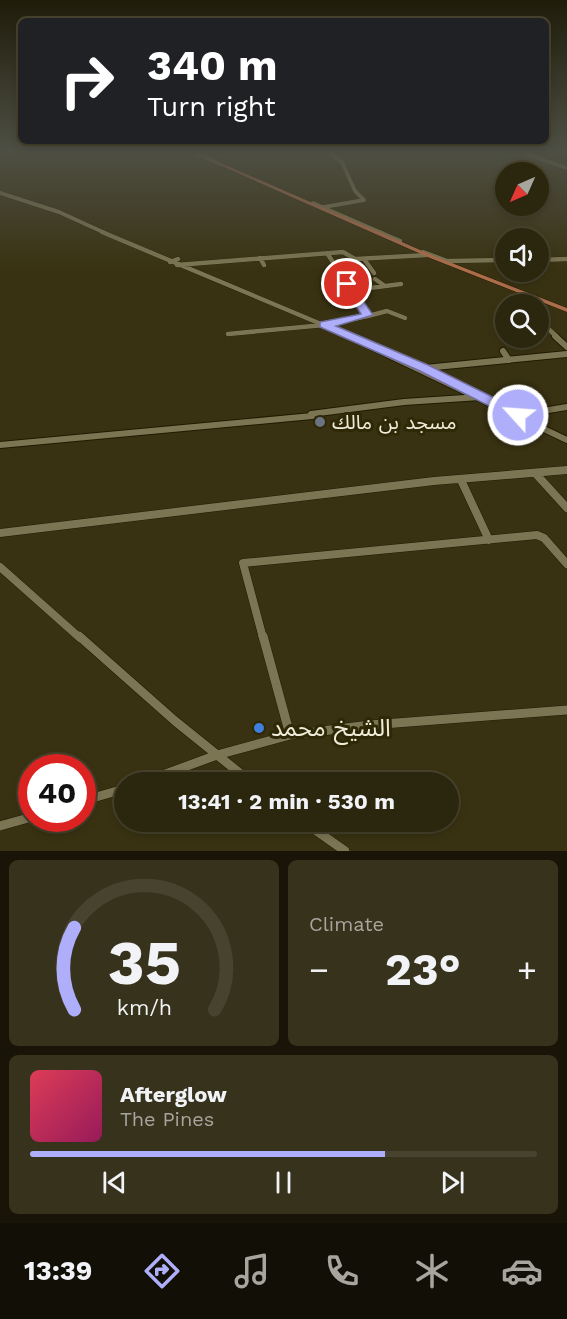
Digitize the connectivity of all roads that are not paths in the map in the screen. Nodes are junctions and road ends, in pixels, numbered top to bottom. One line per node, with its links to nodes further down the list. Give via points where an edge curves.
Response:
1 (282, 191): 7 (main road)
2 (283, 191): 5 (street)
3 (355, 191): 5 (street, via 364,200)
4 (0, 193): 14 (street, via 59,212 170,262)
5 (323, 208): 7 (street)
6 (327, 253): 8 (street); 9 (street, via 345,252 353,259); 22 (street)
7 (428, 254): 9 (street); 13 (street); 21 (main road)
8 (260, 258): 14 (street, via 218,264 205,260); 15 (street)
9 (364, 259): 16 (street)
10 (567, 259): 12 (street)
11 (495, 260): 13 (street)
12 (549, 260)
13 (447, 261): 21 (street)
14 (178, 262): 24 (street)
15 (264, 265)
16 (374, 273)
17 (375, 279): 19 (street)
18 (401, 284): 19 (street)
19 (385, 286): 20 (street)
20 (370, 288)
21 (567, 309)
22 (368, 315): 23 (street, via 387,311); 24 (street)
23 (405, 318)
24 (324, 325): 26 (street); 31 (street)
25 (549, 330): 27 (street)
26 (228, 334)
27 (567, 347)
28 (503, 351): 30 (street)
29 (567, 354): 30 (street)
30 (509, 360): 31 (street)
31 (424, 368): 32 (street)
32 (481, 396): 34 (street); 36 (street)
33 (567, 407): 34 (street)
34 (518, 415): 35 (street)
35 (567, 440)
36 (0, 445)
37 (567, 470): 38 (street)
38 (536, 474): 39 (street); 40 (street)
39 (461, 480): 41 (street); 42 (street)
40 (567, 508)
41 (0, 533)
42 (489, 540): 43 (street, via 541,536); 46 (street, via 243,563)
43 (567, 564)
44 (0, 567): 47 (street)
45 (567, 710): 46 (street)
46 (290, 735): 47 (street)
47 (217, 755): 48 (street); 49 (street)
48 (171, 772)
49 (238, 772)
50 (114, 792): 51 (street)
51 (96, 797)
52 (18, 821): 53 (street)
53 (0, 826)
54 (318, 832): 55 (street)
55 (345, 851)

